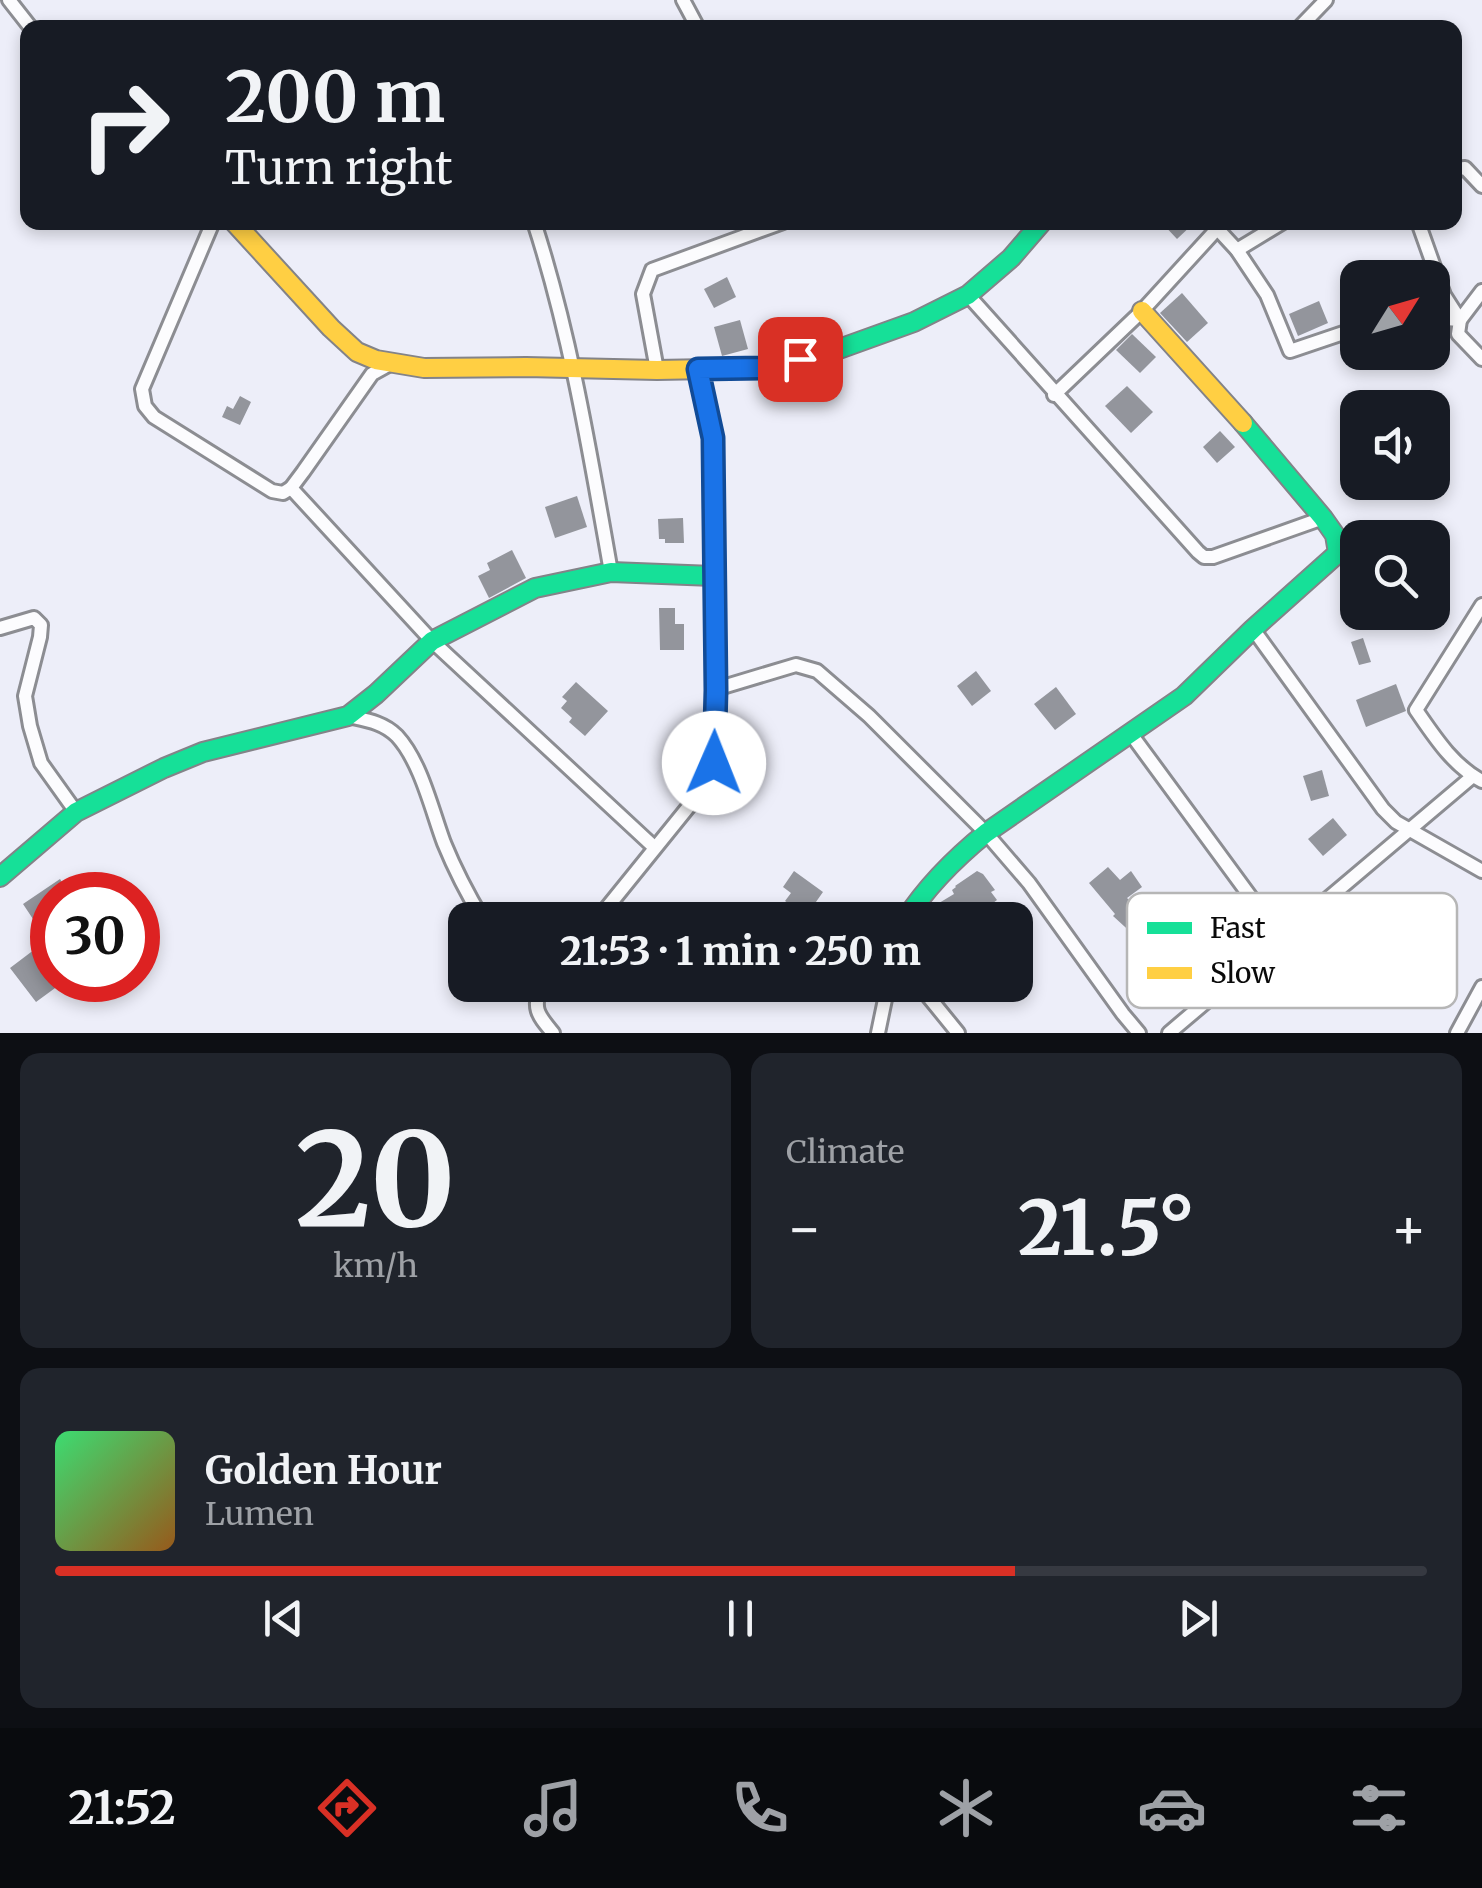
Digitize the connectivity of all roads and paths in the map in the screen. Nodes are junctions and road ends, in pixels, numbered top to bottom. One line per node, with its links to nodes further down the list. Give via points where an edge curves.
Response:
1 (8, 0): 3 (street)
2 (1326, 0): 4 (street)
3 (24, 20)
4 (1307, 20)
5 (1462, 168): 6 (street)
6 (1482, 186)
7 (209, 230): 29 (street, via 142,388 146,406 272,491)
8 (241, 230): 24 (street, via 357,352)
9 (537, 230): 25 (street)
10 (761, 230): 27 (street, via 652,270 643,294)
11 (1035, 230): 18 (street)
12 (1211, 230): 19 (street)
13 (1218, 230): 16 (street)
14 (1270, 230): 16 (street)
15 (1421, 230): 21 (street)
16 (1237, 250): 22 (street, via 1267,295 1288,350)
17 (1482, 291): 21 (street)
18 (968, 295): 26 (street, via 838,349 762,368); 28 (street)
19 (1142, 311): 28 (street); 30 (street)
20 (1450, 319): 21 (street)
21 (1460, 320): 23 (street, via 1458,334)
22 (1340, 334)
23 (1482, 359)
24 (393, 364): 25 (street); 29 (street, via 372,374)
25 (574, 368): 27 (street); 31 (street)
26 (698, 369): 27 (street); 32 (street, via 713,438)
27 (656, 370)
28 (1054, 394): 30 (street, via 1204,557)
29 (291, 488): 36 (street)
30 (1323, 518): 35 (street, via 1338,553)
31 (611, 572): 32 (street); 36 (street, via 536,588)
32 (713, 576): 37 (street)
33 (1482, 605): 40 (street, via 1416,710 1440,745)
34 (0, 628): 41 (street, via 34,618 41,625 25,696 30,726 41,763)
35 (1253, 628): 39 (street, via 1184,696); 42 (street, via 1382,809)
36 (432, 641): 38 (street); 44 (street)
37 (716, 690): 43 (street, via 796,665 817,671); 44 (street, via 714,763 698,795)
38 (348, 716): 41 (street, via 203,752); 49 (street, via 378,722 411,757)
39 (1131, 734): 43 (street); 47 (street)
40 (1477, 779): 42 (street)
41 (76, 812): 46 (street)
42 (1410, 830): 45 (street); 48 (street)
43 (986, 833): 51 (street); 60 (street)
44 (654, 848): 50 (street)
45 (1482, 871)
46 (0, 877)
47 (1248, 893)
48 (1333, 893)
49 (472, 902)
50 (611, 902)
51 (916, 902)
52 (1482, 987): 62 (street)
53 (539, 1002): 57 (street, via 540,1017)
54 (884, 1002): 58 (street)
55 (933, 1002): 59 (street)
56 (1198, 1008): 61 (street)
57 (554, 1033)
58 (878, 1033)
59 (958, 1033)
60 (1139, 1033)
61 (1169, 1033)
62 (1457, 1033)

